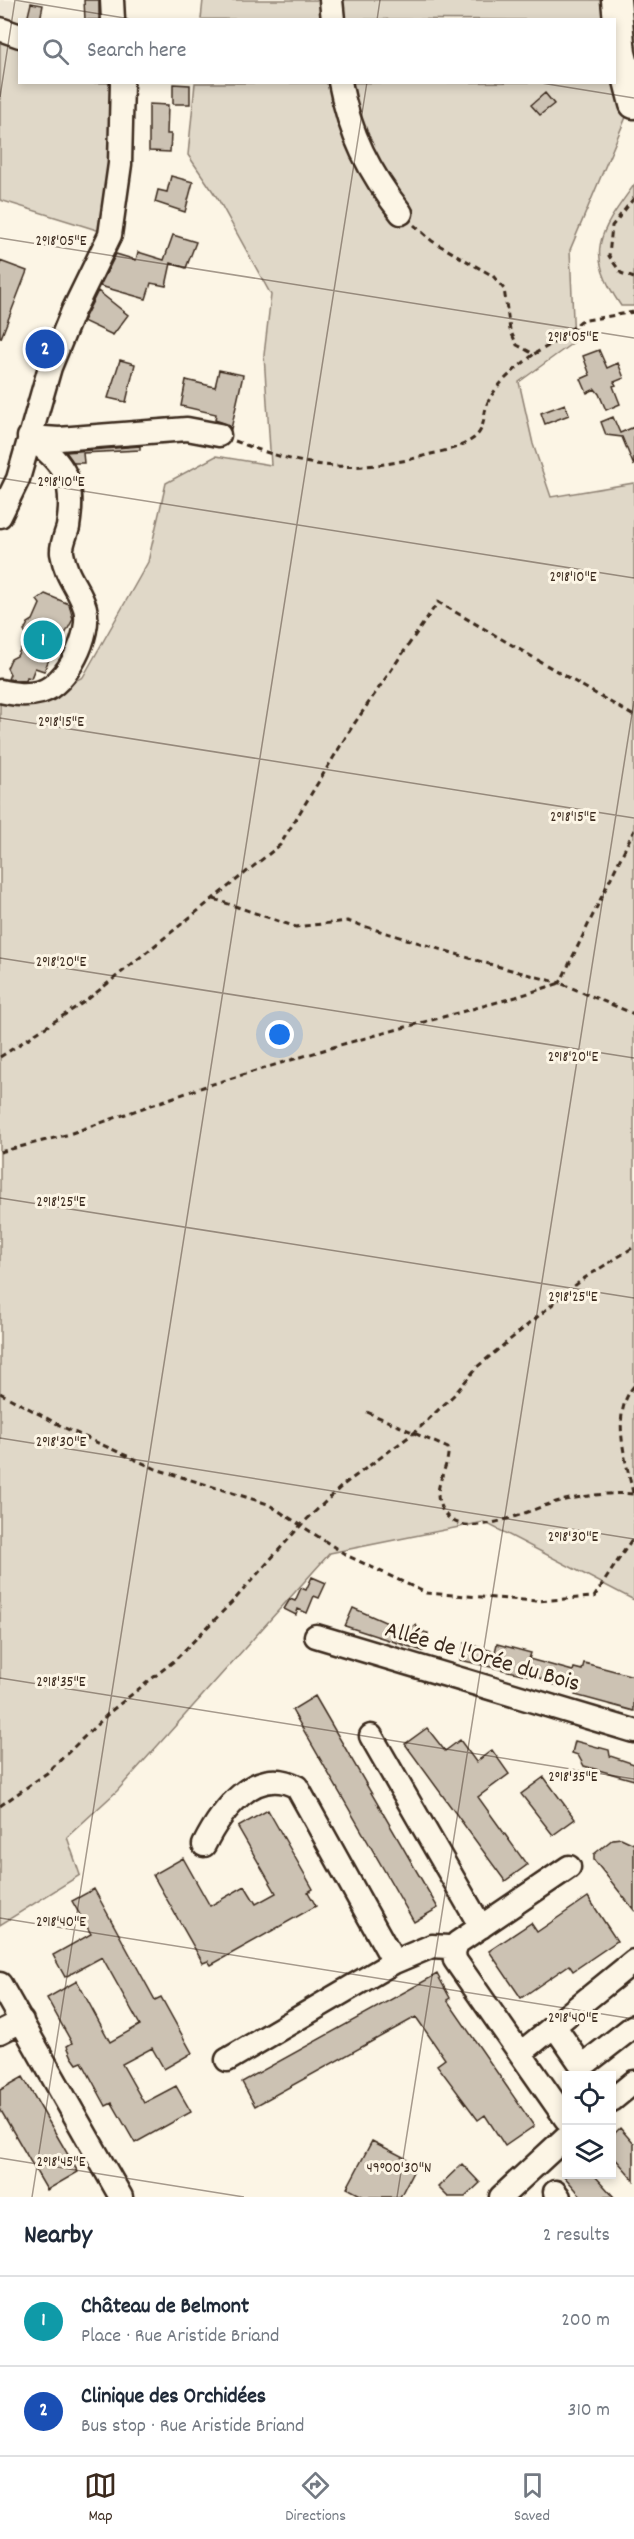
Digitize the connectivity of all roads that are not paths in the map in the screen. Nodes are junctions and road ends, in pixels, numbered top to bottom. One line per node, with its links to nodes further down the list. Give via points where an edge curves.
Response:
1 (112, 0): 4 (street)
2 (331, 0): 5 (street)
3 (616, 0): 10 (main road, via 621,53)
4 (113, 18)
5 (333, 18)
6 (0, 28): 7 (street)
7 (18, 35)
8 (122, 84): 13 (street, via 120,164 110,235 50,367)
9 (340, 84): 11 (street, via 351,127 374,178)
10 (634, 104)
11 (401, 213)
12 (219, 435): 13 (street, via 187,429 58,439)
13 (29, 437): 14 (street, via 18,478); 15 (street, via 67,475 71,500 62,549 68,575 85,608 86,622 80,648 67,673 42,692 16,696)
14 (0, 516)
15 (0, 691)
16 (316, 1636): 17 (street, Allée de l'Orée du Bois)
17 (634, 1731)
18 (371, 1736): 21 (street)
19 (204, 1845): 23 (street, via 215,1822 233,1800 249,1790 278,1780 297,1787)
20 (569, 1867): 21 (street)
21 (481, 1926): 22 (street, via 457,1943)
22 (454, 1952): 23 (street, via 448,1947 432,1946); 30 (street, via 455,1960)
23 (394, 1962): 31 (street)
24 (634, 1962): 28 (street)
25 (0, 1984): 26 (street)
26 (22, 2021): 29 (street); 36 (street)
27 (634, 2026): 28 (street, via 585,2064 580,2063)
28 (555, 2027): 30 (street)
29 (0, 2032)
30 (522, 2052): 34 (street)
31 (227, 2060)
32 (634, 2082): 33 (street)
33 (616, 2097)
34 (562, 2112)
35 (562, 2142): 37 (street)
36 (121, 2197)
37 (501, 2197)

